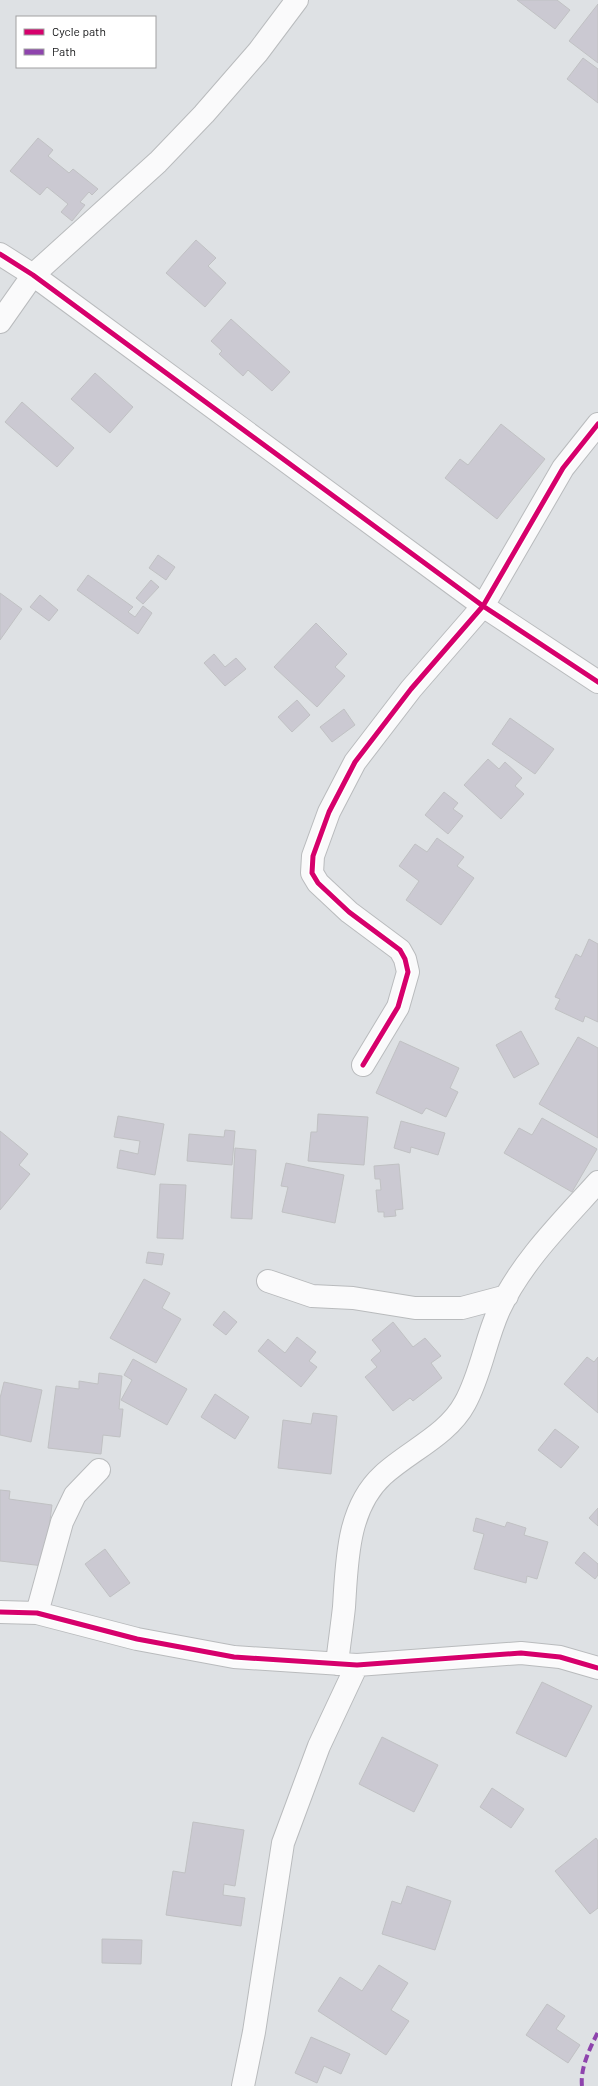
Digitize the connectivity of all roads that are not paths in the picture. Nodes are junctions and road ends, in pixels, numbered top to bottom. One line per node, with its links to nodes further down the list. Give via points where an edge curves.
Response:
1 (297, 0): 3 (street, via 258,52 158,162)
2 (0, 254): 3 (street)
3 (33, 275): 4 (street); 6 (street)
4 (0, 322)
5 (598, 424): 6 (street, via 563,468)
6 (483, 606): 7 (street); 8 (street, via 411,689 355,762 329,812 313,856 312,873 318,883 349,912 400,950 405,959 408,972 398,1007)
7 (598, 682)
8 (363, 1065)
9 (598, 1182): 11 (street, via 518,1276)
10 (268, 1281): 11 (street, via 312,1296 353,1298 415,1308 462,1308)
11 (506, 1296): 15 (street, via 485,1345 476,1381 464,1405 448,1425 383,1475 365,1495 353,1526 347,1556)
12 (99, 1470): 14 (street, via 75,1495 62,1522)
13 (0, 1612): 14 (street)
14 (37, 1612): 15 (street, via 137,1639 234,1657)
15 (347, 1664): 16 (street, via 522,1653 560,1657); 17 (street, via 283,1843 254,2032)
16 (598, 1668)
17 (243, 2086)

